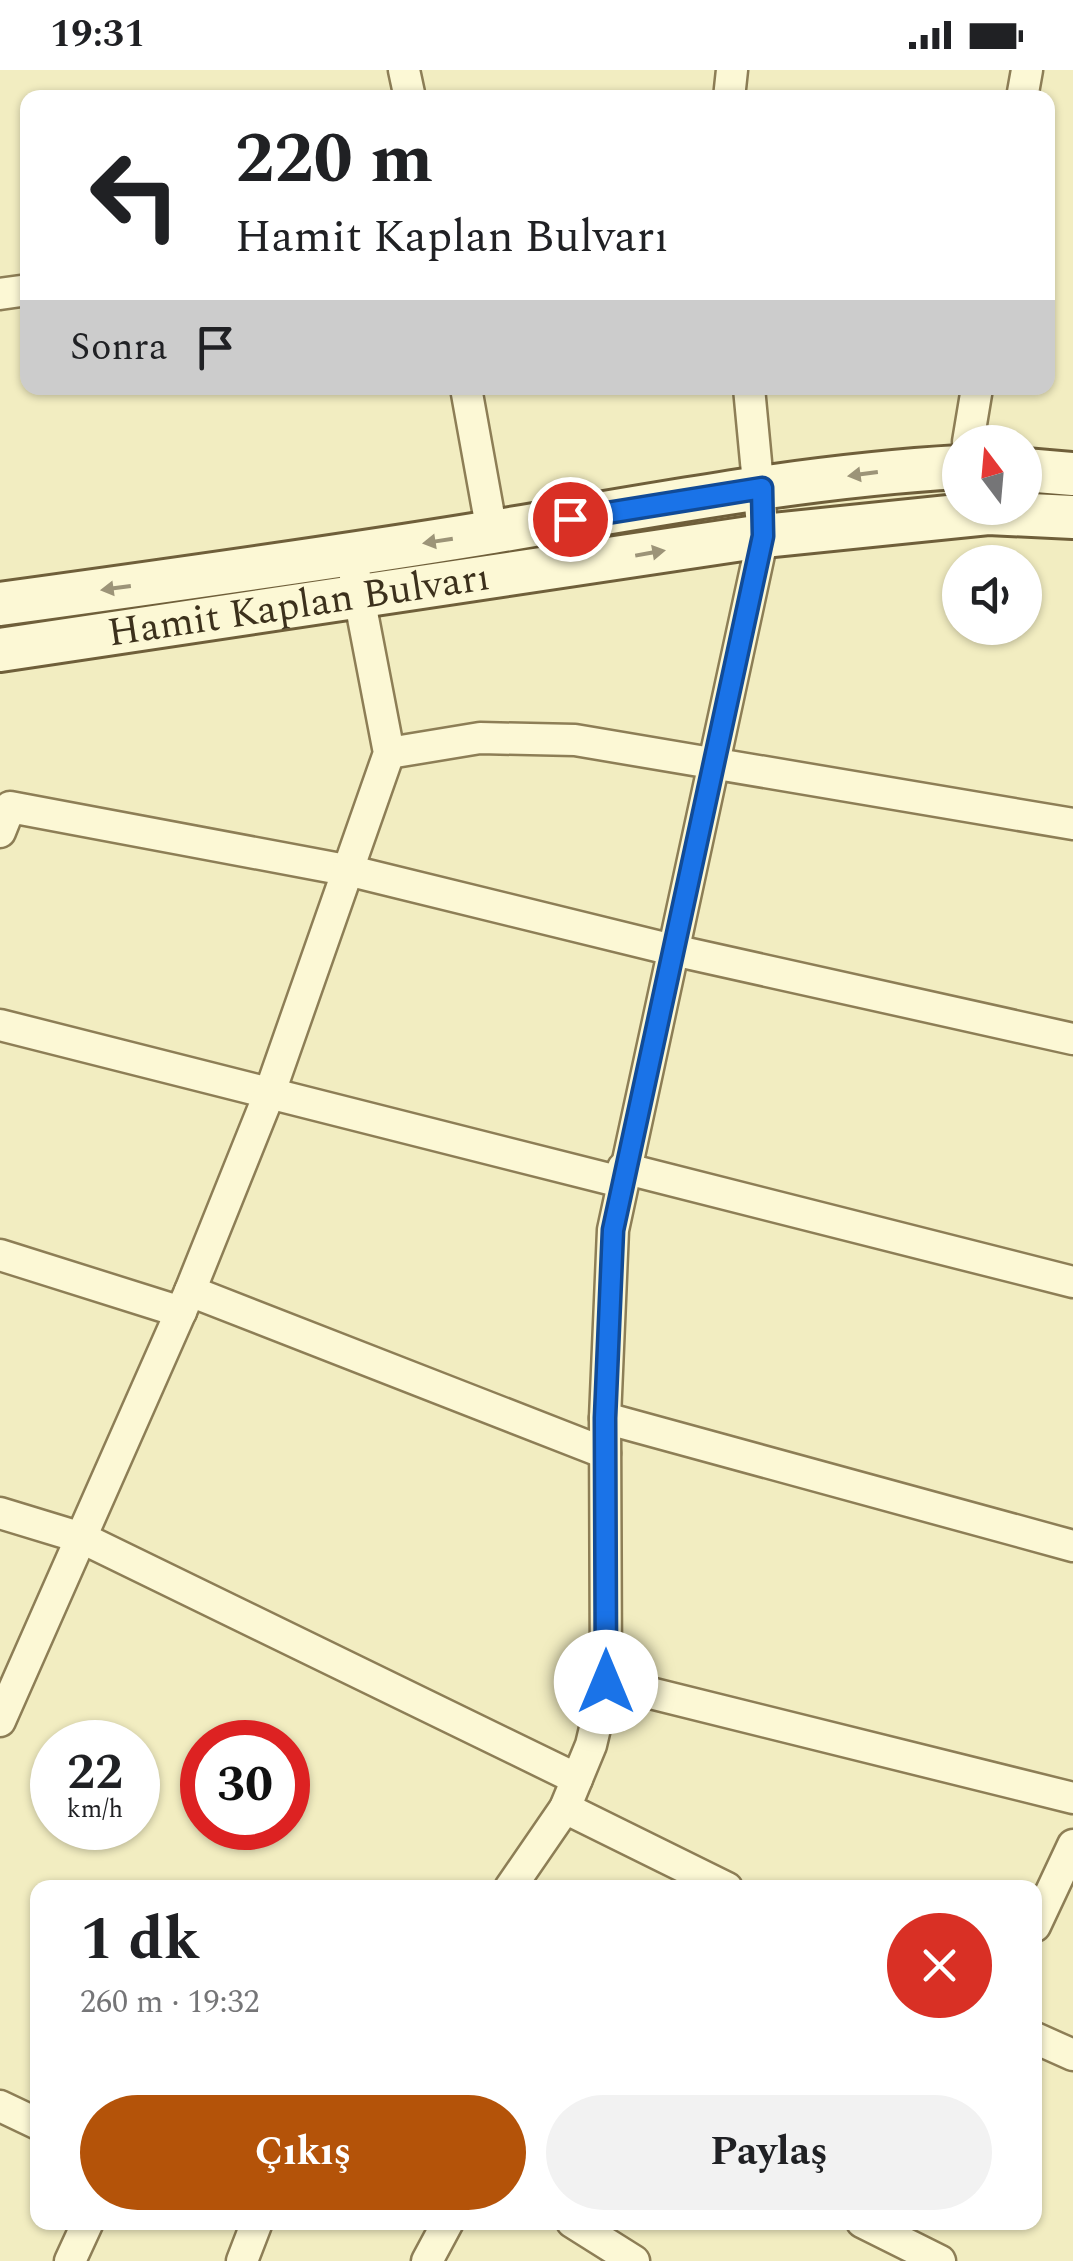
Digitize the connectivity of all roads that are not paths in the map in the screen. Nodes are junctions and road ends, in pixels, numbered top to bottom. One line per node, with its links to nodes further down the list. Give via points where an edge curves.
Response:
1 (467, 395): 10 (street)
2 (750, 395): 8 (street)
3 (976, 395): 4 (street)
4 (971, 425)
5 (942, 468): 8 (main road, Hamit Kaplan Bulvarı, one-way to 8)
6 (1042, 471): 7 (main road)
7 (1073, 474)
8 (762, 488): 10 (main road, Hamit Kaplan Bulvarı); 11 (street)
9 (1073, 517): 11 (main road, Hamit Kaplan Bulvarı, via 988,513)
10 (492, 532): 12 (main road, Hamit Kaplan Bulvarı, one-way to 12)
11 (763, 536): 13 (main road, Hamit Kaplan Bulvarı, one-way to 11); 17 (street)
12 (351, 555): 13 (street); 14 (main road, Hamit Kaplan Bulvarı, one-way to 14)
13 (359, 598): 15 (main road, Hamit Kaplan Bulvarı); 16 (street)
14 (0, 604)
15 (0, 650)
16 (389, 753): 17 (street, via 523,737); 20 (street)
17 (712, 763): 18 (street); 21 (street)
18 (1073, 824)
19 (0, 832): 20 (street, via 10,806)
20 (350, 871): 21 (street); 24 (street)
21 (673, 950): 23 (street); 25 (street)
22 (0, 1025): 24 (street)
23 (1073, 1039)
24 (270, 1092): 25 (street); 28 (street)
25 (622, 1175): 27 (street); 29 (street, via 609,1283)
26 (0, 1255): 28 (street)
27 (1073, 1282)
28 (185, 1302): 30 (street); 32 (street)
29 (605, 1418): 30 (street); 33 (street)
30 (606, 1453): 34 (street)
31 (0, 1514): 32 (street)
32 (82, 1538): 35 (street); 36 (street)
33 (1073, 1546)
34 (606, 1682): 36 (street); 37 (street)
35 (0, 1721)
36 (578, 1779): 38 (street)
37 (1073, 1798)
38 (565, 1808): 40 (street); 41 (street)
39 (1073, 1845): 42 (street)
40 (516, 1880)
41 (711, 1880)
42 (1042, 1911)
43 (1042, 2041): 44 (street)
44 (1073, 2055)
45 (0, 2106): 46 (street)
46 (30, 2120)
47 (84, 2230): 52 (street)
48 (254, 2230): 53 (street)
49 (443, 2230): 54 (street)
50 (585, 2230): 55 (street)
51 (889, 2240): 56 (street)
52 (70, 2261)
53 (242, 2261)
54 (426, 2261)
55 (634, 2261)
56 (940, 2261)

